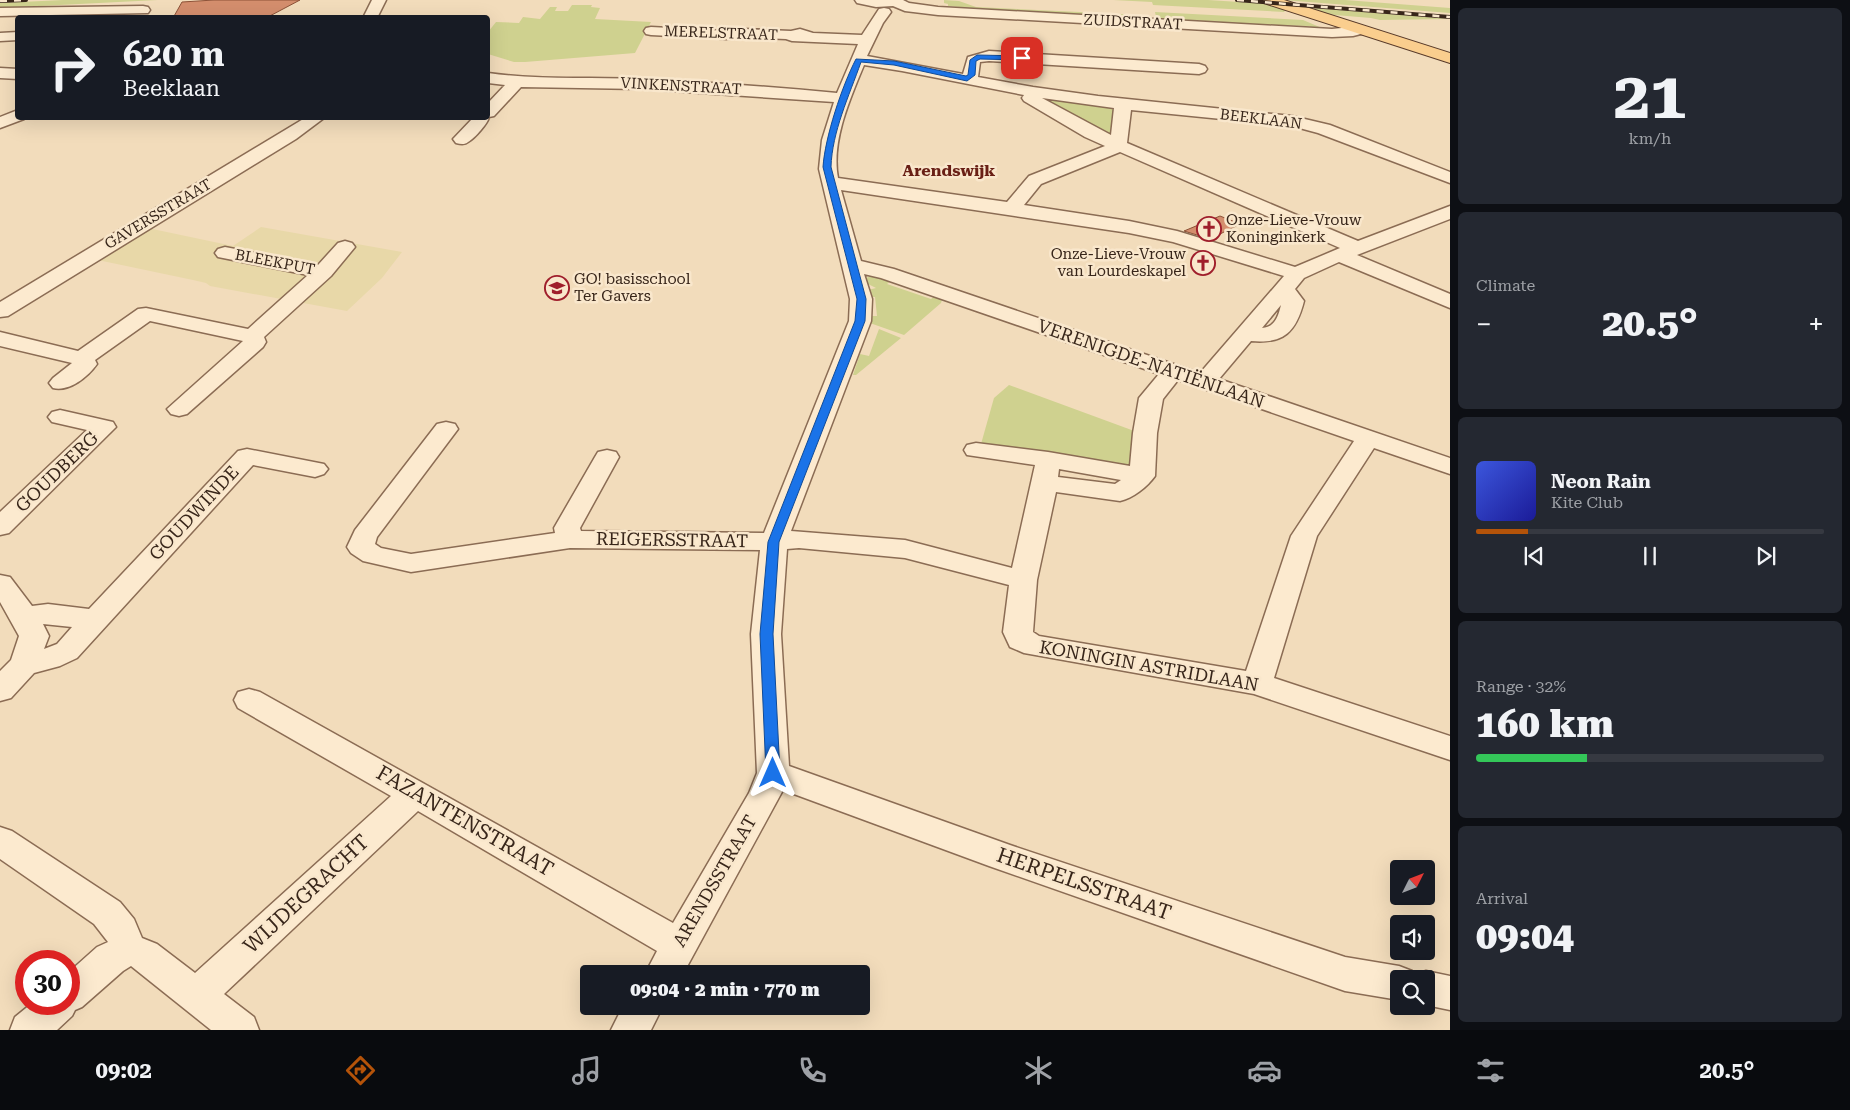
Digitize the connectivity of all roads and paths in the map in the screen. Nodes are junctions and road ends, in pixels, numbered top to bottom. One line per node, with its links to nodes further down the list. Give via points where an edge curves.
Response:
1 (379, 0): 6 (street)
2 (1269, 0): 7 (main road)
3 (874, 5): 7 (street, ZUIDSTRAAT, via 899,11 905,7 1332,33); 11 (street, ARENDSSTRAAT)
4 (143, 10): 5 (street)
5 (0, 12)
6 (372, 15)
7 (1360, 30): 12 (main road)
8 (651, 31): 11 (street, MERELSTRAAT)
9 (15, 36): 10 (street)
10 (0, 37)
11 (868, 40): 13 (street, ARENDSSTRAAT)
12 (1450, 58)
13 (858, 60): 20 (street, BEEKLAAN, via 894,63); 24 (street, ARENDSSTRAAT)
14 (1058, 60): 15 (street); 20 (street, via 1004,51 973,60 971,75); 21 (street)
15 (1151, 60): 16 (street); 26 (street)
16 (1199, 69)
17 (0, 73): 18 (street)
18 (15, 74)
19 (490, 78): 22 (street, VINKENSTRAAT)
20 (967, 79): 23 (street, BEEKLAAN)
21 (1060, 79)
22 (517, 82): 24 (street, VINKENSTRAAT, via 683,85); 27 (street)
23 (1026, 91): 25 (street, BEEKLAAN); 33 (street, BEEKLAAN, via 1024,94)
24 (844, 98): 35 (street, ARENDSSTRAAT, via 828,153)
25 (1123, 105): 26 (street, BEEKLAAN); 33 (street)
26 (1161, 108): 34 (street, BEEKLAAN, via 1309,125)
27 (490, 110)
28 (15, 116): 31 (street)
29 (313, 120): 45 (street, GAVERSSTRAAT)
30 (480, 120): 32 (street)
31 (0, 123)
32 (462, 139)
33 (1118, 145): 36 (street, via 1035,180); 39 (street, BEEKLAAN, via 1243,197)
34 (1450, 178)
35 (830, 184): 36 (street); 41 (street, ARENDSSTRAAT)
36 (1012, 209): 43 (street, via 1177,237)
37 (1450, 212): 39 (street)
38 (345, 247): 42 (street, BLEEKPUT)
39 (1355, 249): 43 (street); 44 (street, BEEKLAAN)
40 (225, 253): 42 (street, BLEEKPUT)
41 (852, 265): 49 (street, VERENIGDE-NATIËNLAAN, via 887,273); 63 (street, ARENDSSTRAAT, via 861,299 860,321)
42 (324, 272): 46 (street, BLEEKPUT)
43 (1290, 281): 50 (street)
44 (1450, 302)
45 (4, 304)
46 (252, 336): 48 (street, via 146,314); 52 (street, BLEEKPUT, via 255,342)
47 (0, 339): 48 (street)
48 (82, 359): 51 (street, via 86,364)
49 (1174, 371): 50 (street, VERENIGDE-NATIËNLAAN); 60 (street, via 1151,398 1142,476)
50 (1204, 382): 55 (street, VERENIGDE-NATIËNLAAN)
51 (61, 383)
52 (179, 409)
53 (60, 417): 61 (street, GOUDBERG, via 104,427)
54 (446, 430): 62 (street, REIGERSSTRAAT, via 364,536 361,547 366,552 411,563)
55 (1368, 439): 58 (street, VERENIGDE-NATIËNLAAN); 69 (street, via 1304,536)
56 (976, 450): 60 (street)
57 (607, 457): 62 (street, REIGERSSTRAAT, via 568,528)
58 (1450, 466)
59 (315, 469): 67 (street, GOUDWINDE, via 247,456)
60 (1046, 471): 64 (street)
61 (0, 527)
62 (570, 539): 63 (street, REIGERSSTRAAT)
63 (774, 542): 64 (street, REIGERSSTRAAT, via 799,539 905,549); 73 (street, ARENDSSTRAAT, via 766,634)
64 (1023, 580): 69 (street, KONINGIN ASTRIDLAAN, via 1020,640 1034,646)
65 (0, 584): 66 (street)
66 (25, 616): 67 (street, via 48,614); 68 (street, via 34,636)
67 (94, 620): 68 (street, GOUDWINDE, via 67,651)
68 (24, 665): 70 (street)
69 (1257, 684): 72 (street, KONINGIN ASTRIDLAAN)
70 (0, 690)
71 (249, 700): 74 (street, FAZANTENSTRAAT)
72 (1450, 748)
73 (773, 773): 77 (street, ARENDSSTRAAT, via 764,796); 78 (street, HERPELSSTRAAT, via 1001,856 1345,974)
74 (416, 794): 77 (street, FAZANTENSTRAAT); 82 (street, WIJDEGRACHT)
75 (0, 841): 76 (street, via 107,913 121,930)
76 (129, 949): 79 (street, via 110,959); 82 (street, via 144,956)
77 (671, 960)
78 (1390, 982)
79 (80, 985)
80 (1435, 990): 81 (street)
81 (1450, 992)
82 (197, 995): 86 (street)
83 (46, 1015): 85 (street)
84 (639, 1015): 87 (street)
85 (29, 1030)
86 (240, 1030)
87 (630, 1030)

